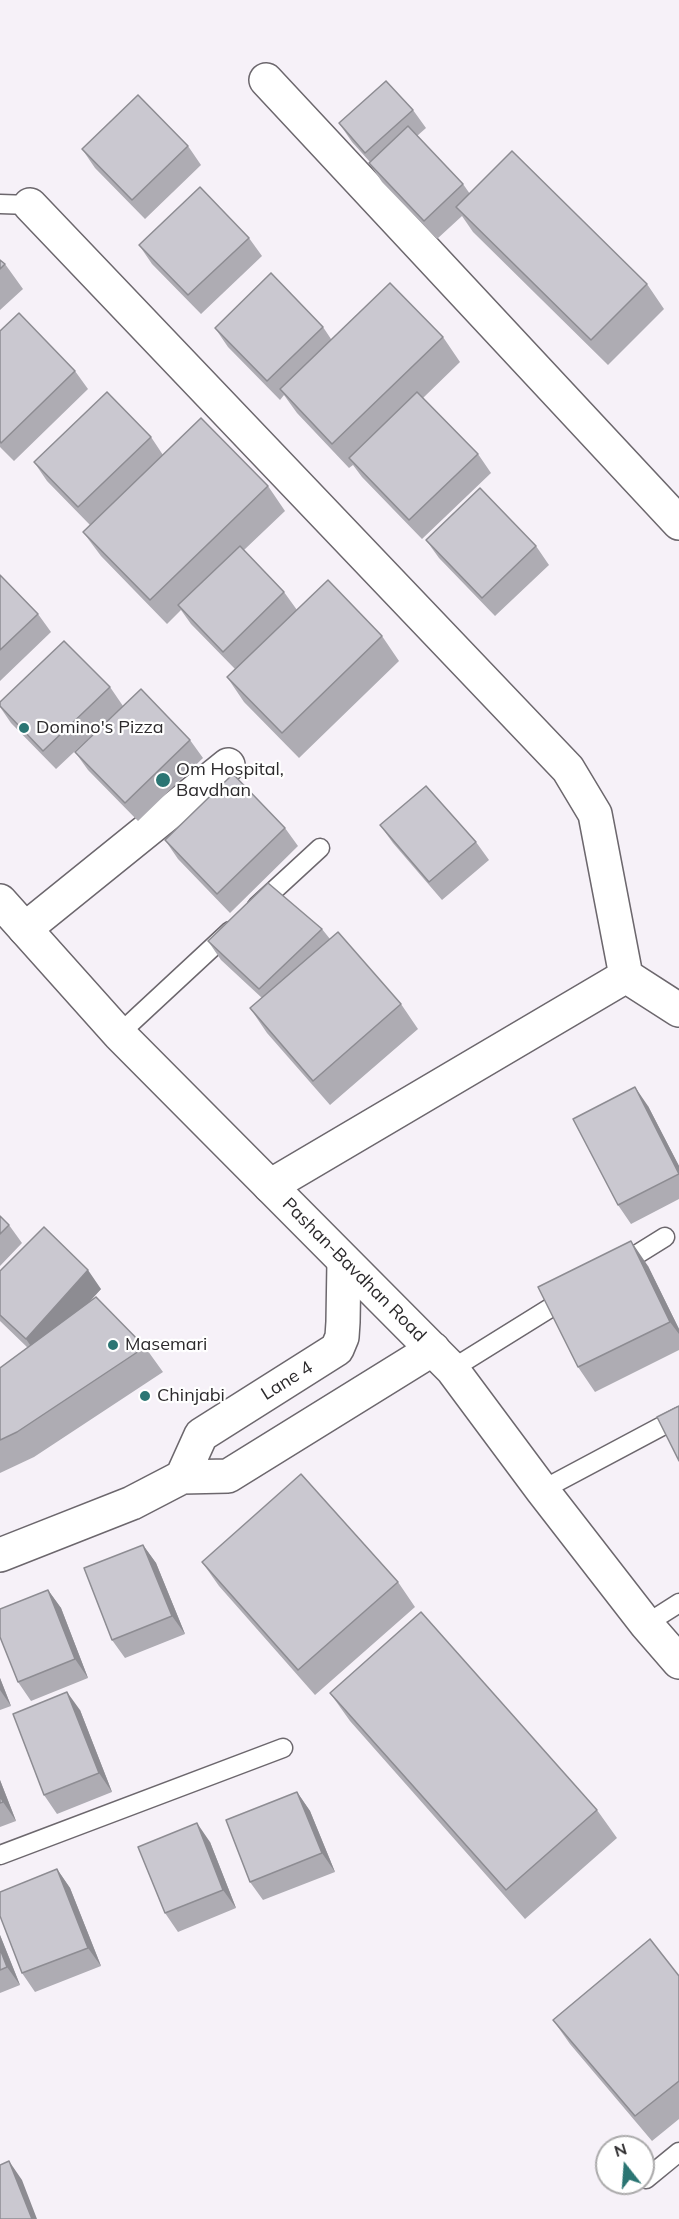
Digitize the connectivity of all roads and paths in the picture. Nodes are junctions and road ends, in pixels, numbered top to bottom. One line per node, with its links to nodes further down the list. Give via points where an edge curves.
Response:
1 (266, 80): 3 (street)
2 (15, 205): 8 (street, via 568,769 595,814)
3 (679, 523)
4 (228, 765): 7 (street)
5 (320, 848): 10 (lane)
6 (0, 902): 7 (street, Pashan-Bavdhan Road)
7 (25, 929): 10 (street, Pashan-Bavdhan Road)
8 (626, 976): 9 (street); 11 (street)
9 (679, 1010)
10 (119, 1034): 11 (street, Pashan-Bavdhan Road)
11 (270, 1186): 13 (street, Pashan-Bavdhan Road)
12 (665, 1237): 14 (lane)
13 (344, 1261): 16 (street, Pashan-Bavdhan Road); 18 (street, Lane 4, via 342,1337 337,1349 201,1435)
14 (607, 1273)
15 (588, 1285): 16 (lane)
16 (442, 1359): 18 (street, via 228,1476); 19 (street, Pashan-Bavdhan Road)
17 (679, 1417): 19 (lane)
18 (182, 1477): 20 (street, via 132,1503)
19 (542, 1490): 22 (street, Pashan-Bavdhan Road)
20 (0, 1555)
21 (679, 1604): 22 (lane)
22 (646, 1624): 23 (street, Pashan-Bavdhan Road)
23 (679, 1662)
24 (283, 1748): 25 (lane)
25 (0, 1855)
26 (679, 2152): 27 (lane)
27 (655, 2172)

